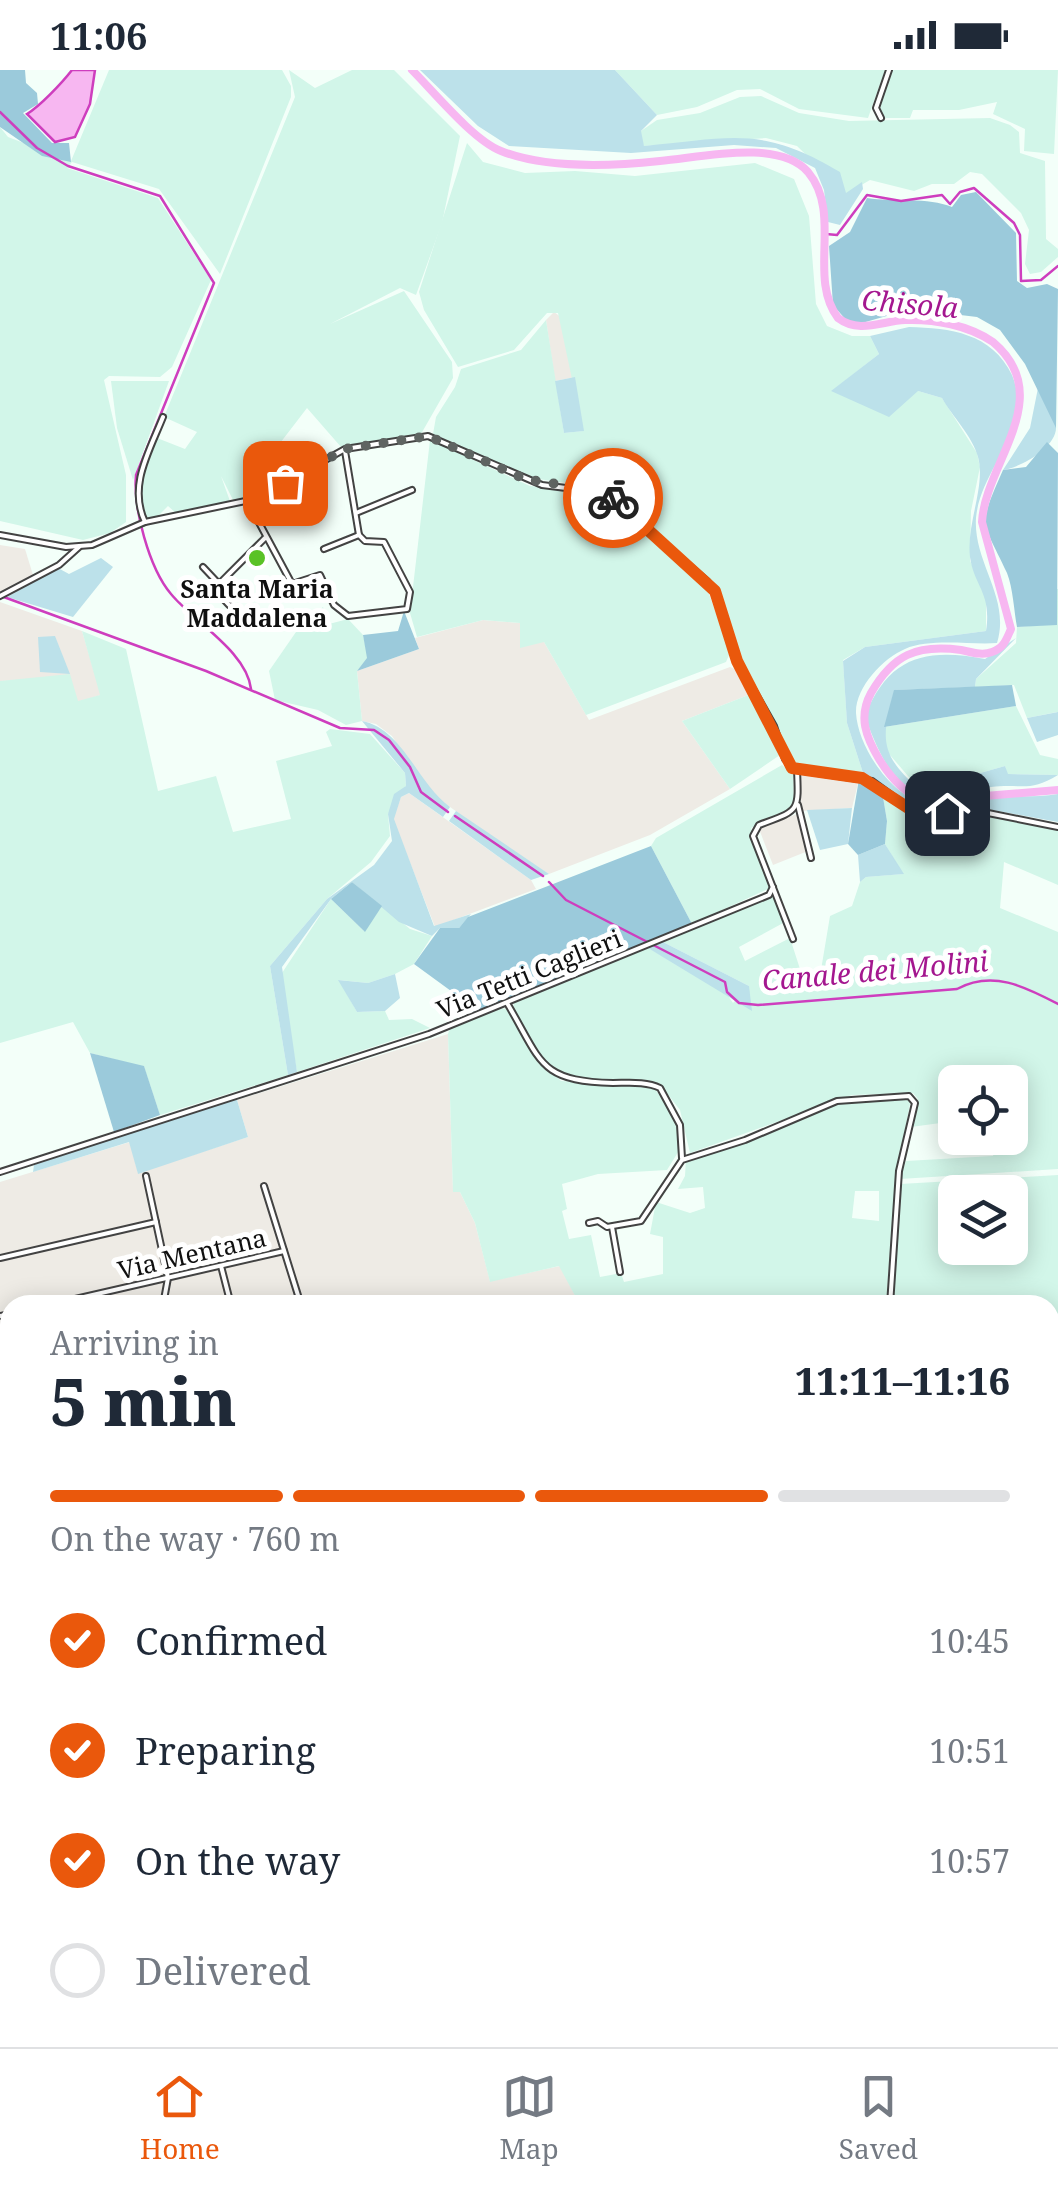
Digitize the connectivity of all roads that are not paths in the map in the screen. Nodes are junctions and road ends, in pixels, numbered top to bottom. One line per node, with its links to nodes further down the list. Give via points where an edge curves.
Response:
1 (889, 70): 2 (street, via 876,108)
2 (880, 118)
3 (163, 417): 8 (street, via 137,488)
4 (345, 449): 6 (street); 7 (street); 19 (street, via 428,436 542,485 606,494 715,591 737,661)
5 (412, 490): 7 (street)
6 (248, 502): 8 (street); 11 (street)
7 (356, 513): 10 (street)
8 (142, 524): 12 (street)
9 (0, 535): 12 (street)
10 (358, 535): 11 (street, via 384,542 410,592 406,609 348,616 334,606 320,575 291,583); 13 (street)
11 (266, 538): 15 (street)
12 (79, 548): 16 (street)
13 (324, 549)
14 (203, 568): 15 (street)
15 (217, 586): 17 (street); 18 (street)
16 (1, 595)
17 (207, 596)
18 (229, 604)
19 (797, 770): 20 (street); 21 (street, via 872,781 916,813 988,812)
20 (798, 805): 22 (street); 23 (street, via 754,828)
21 (1058, 827)
22 (812, 858)
23 (774, 887): 24 (street); 25 (street, Via Tetti Caglieri, via 770,895)
24 (793, 939)
25 (508, 1003): 26 (street, via 554,1075 660,1088 680,1125); 27 (street, Via Tetti Caglieri)
26 (682, 1160): 32 (street, via 640,1220); 42 (street, via 837,1102 912,1097 897,1189)
27 (0, 1172)
28 (146, 1176): 30 (street)
29 (264, 1186): 33 (street)
30 (156, 1222): 34 (street); 37 (street)
31 (589, 1223): 32 (street)
32 (612, 1227): 36 (street)
33 (284, 1251): 35 (street, Via Mentana); 41 (street)
34 (0, 1258)
35 (221, 1266): 37 (street, Via Mentana); 40 (street)
36 (620, 1272)
37 (168, 1278): 38 (street, Via Mentana); 39 (street)
38 (99, 1295)
39 (165, 1295)
40 (228, 1295)
41 (298, 1295)
42 (891, 1295)

